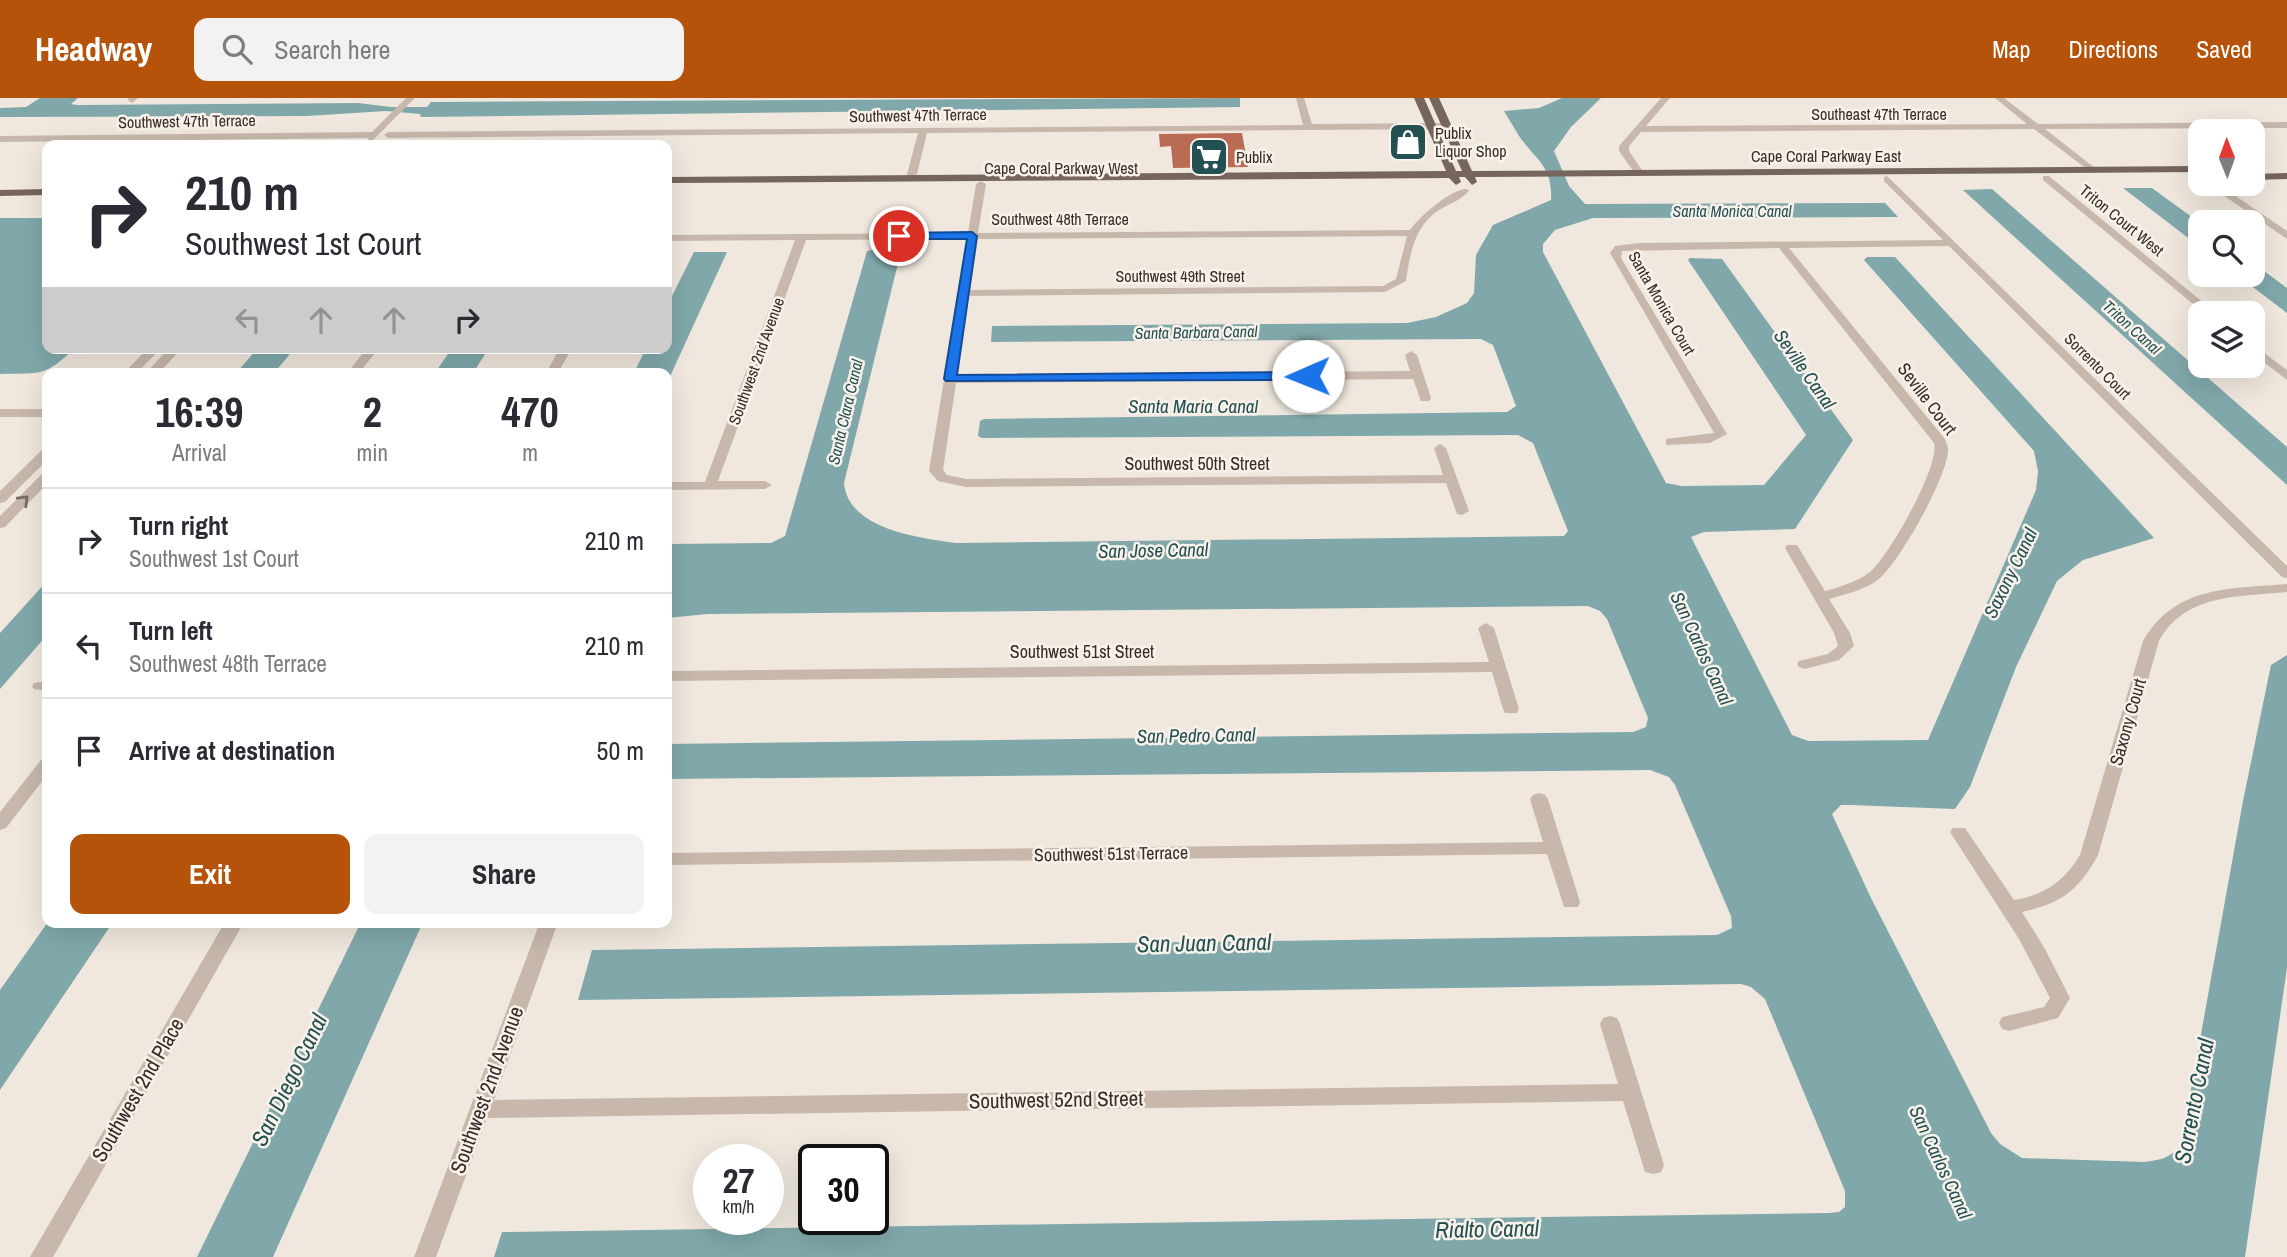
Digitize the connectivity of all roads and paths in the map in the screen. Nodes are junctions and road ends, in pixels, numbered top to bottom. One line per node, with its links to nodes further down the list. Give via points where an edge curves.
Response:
1 (1300, 98): 11 (street)
2 (1419, 98): 9 (main road)
3 (1434, 98): 10 (main road)
4 (1666, 98): 13 (street)
5 (1999, 98): 12 (street)
6 (414, 100): 7 (street); 15 (street)
7 (390, 119): 15 (street, via 384,129); 17 (street)
8 (2287, 125): 12 (street, Southeast 47th Terrace)
9 (1431, 126): 10 (street, Southwest 47th Terrace); 11 (street, Southwest 47th Terrace); 33 (main road)
10 (1448, 126): 34 (main road)
11 (1308, 127): 14 (street, Southwest 47th Terrace)
12 (2037, 127): 13 (street, Southeast 47th Terrace); 21 (street)
13 (1638, 129): 23 (street, via 1623,148)
14 (923, 130): 15 (street, Southwest 47th Terrace); 32 (street)
15 (388, 135): 17 (street)
16 (0, 139): 17 (street, Southwest 47th Terrace)
17 (375, 140)
18 (2140, 169): 21 (main road, Cape Coral Parkway East); 22 (main road, Cape Coral Parkway East); 35 (main road, via 2051,174)
19 (2265, 169): 20 (main road)
20 (2287, 169)
21 (2092, 170): 25 (main road, Cape Coral Parkway East)
22 (2188, 172)
23 (1639, 173): 25 (main road, Cape Coral Parkway East); 28 (main road, Cape Coral Parkway East)
24 (2188, 174): 35 (main road, Cape Coral Parkway East)
25 (1882, 175): 28 (main road, Cape Coral Parkway East, via 1797,180); 35 (main road, Cape Coral Parkway East); 51 (street, Sorrento Court)
26 (1261, 176): 30 (main road, Cape Coral Parkway West); 33 (main road, Cape Coral Parkway West); 37 (main road)
27 (1542, 176): 28 (main road, Cape Coral Parkway East); 34 (main road, Cape Coral Parkway East); 34 (main road, via 1483,172)
28 (1568, 176)
29 (2287, 176): 31 (main road)
30 (1093, 177): 32 (main road, Cape Coral Parkway West); 38 (main road)
31 (2265, 177)
32 (911, 178): 36 (main road, Cape Coral Parkway West); 42 (main road)
33 (1454, 178): 34 (main road, Cape Coral Parkway East); 37 (main road, Cape Coral Parkway West)
34 (1467, 178): 46 (street)
35 (2046, 178): 54 (street, Triton Court West)
36 (672, 180)
37 (1149, 183): 38 (main road, Cape Coral Parkway West)
38 (981, 184): 42 (main road, Cape Coral Parkway West); 48 (street)
39 (0, 186): 40 (main road)
40 (42, 186)
41 (672, 186): 42 (main road, Cape Coral Parkway West)
42 (797, 186)
43 (42, 192): 44 (main road)
44 (0, 193)
45 (2229, 196): 49 (street)
46 (1412, 233): 48 (street, Southwest 48th Terrace); 53 (street, Southwest 49th Street, via 1401,281 1374,290)
47 (802, 236): 48 (street, Southwest 48th Terrace); 50 (street, Southwest 48th Terrace); 76 (street, Southwest 2nd Avenue)
48 (972, 236): 53 (street)
49 (2287, 236)
50 (672, 238)
51 (1951, 243): 52 (street, Santa Monica Court); 81 (street, Sorrento Court)
52 (1782, 244): 69 (street, Santa Monica Court, via 1639,246 1619,248 1615,253 1721,434); 83 (street, Seville Court, via 1942,449 1926,494 1880,571 1852,587)
53 (964, 293): 65 (street)
54 (2196, 301)
55 (149, 354): 60 (street)
56 (170, 354): 61 (street)
57 (368, 354): 62 (street)
58 (1411, 355): 63 (street)
59 (2265, 358): 64 (street)
60 (135, 368)
61 (157, 368)
62 (358, 368)
63 (1418, 375): 65 (street); 66 (street)
64 (2287, 376)
65 (950, 379): 72 (street, Southwest 50th Street, via 936,471 943,478 967,484)
66 (1425, 398)
67 (42, 412): 68 (street)
68 (0, 413)
69 (1671, 442)
70 (1440, 448): 72 (street)
71 (42, 458): 77 (street)
72 (1451, 479): 78 (street)
73 (42, 482): 79 (street, one-way to 73)
74 (765, 485): 76 (street)
75 (672, 486): 76 (street)
76 (710, 486)
77 (0, 499)
78 (1462, 511)
79 (0, 524)
80 (1792, 548): 83 (street)
81 (2287, 574)
82 (2287, 588): 96 (street, Saxony Court, via 2203,598 2163,620 2151,641 2086,861 2065,888 2031,904)
83 (1820, 597): 85 (street, via 1846,646 1834,658)
84 (1486, 628): 86 (street)
85 (1805, 664)
86 (1497, 667): 87 (street, Southwest 51st Street); 88 (street)
87 (672, 676)
88 (1511, 709)
89 (42, 770): 91 (street)
90 (1539, 799): 93 (street)
91 (0, 824)
92 (1959, 832): 96 (street)
93 (1554, 848): 94 (street, Southwest 51st Terrace); 95 (street)
94 (672, 859)
95 (1571, 902)
96 (2009, 908): 99 (street, via 2060,998 2051,1013)
97 (232, 928): 104 (street, Southwest 2nd Place)
98 (547, 928): 102 (street, Southwest 2nd Avenue)
99 (2009, 1023)
100 (1610, 1024): 101 (street)
101 (1630, 1092): 102 (street, Southwest 52nd Street); 103 (street)
102 (481, 1109): 105 (street, Southwest 2nd Avenue)
103 (1653, 1165)
104 (41, 1257)
105 (425, 1257)

